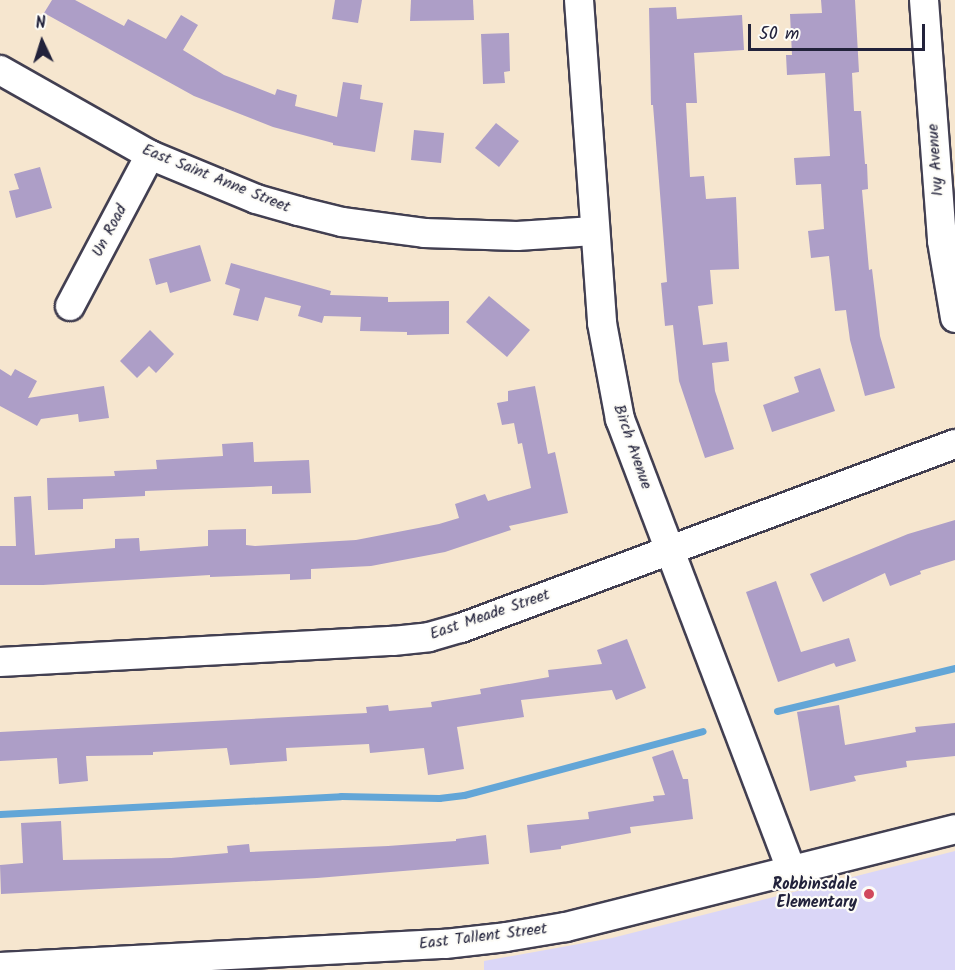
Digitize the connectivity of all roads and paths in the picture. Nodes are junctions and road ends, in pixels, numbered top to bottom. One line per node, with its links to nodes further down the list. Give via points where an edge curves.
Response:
1 (579, 0): 5 (street, Birch Avenue)
2 (924, 0): 7 (street, Ivy Avenue, via 942,242)
3 (0, 70): 4 (street, East Saint Anne Street)
4 (150, 155): 5 (street, East Saint Anne Street, via 256,199 342,222 424,233 517,236); 6 (street, Un Road)
5 (594, 231): 9 (street, Birch Avenue, via 602,323 620,419)
6 (70, 306)
7 (955, 318)
8 (955, 444): 9 (street, East Meade Street)
9 (668, 551): 10 (street, East Meade Street, via 429,636); 12 (street, Birch Avenue)
10 (0, 662)
11 (955, 829): 12 (street, East Tallent Street)
12 (791, 869): 13 (street, East Tallent Street, via 566,927 506,938)
13 (260, 962): 14 (street, East Tallent Street)
14 (0, 967)

